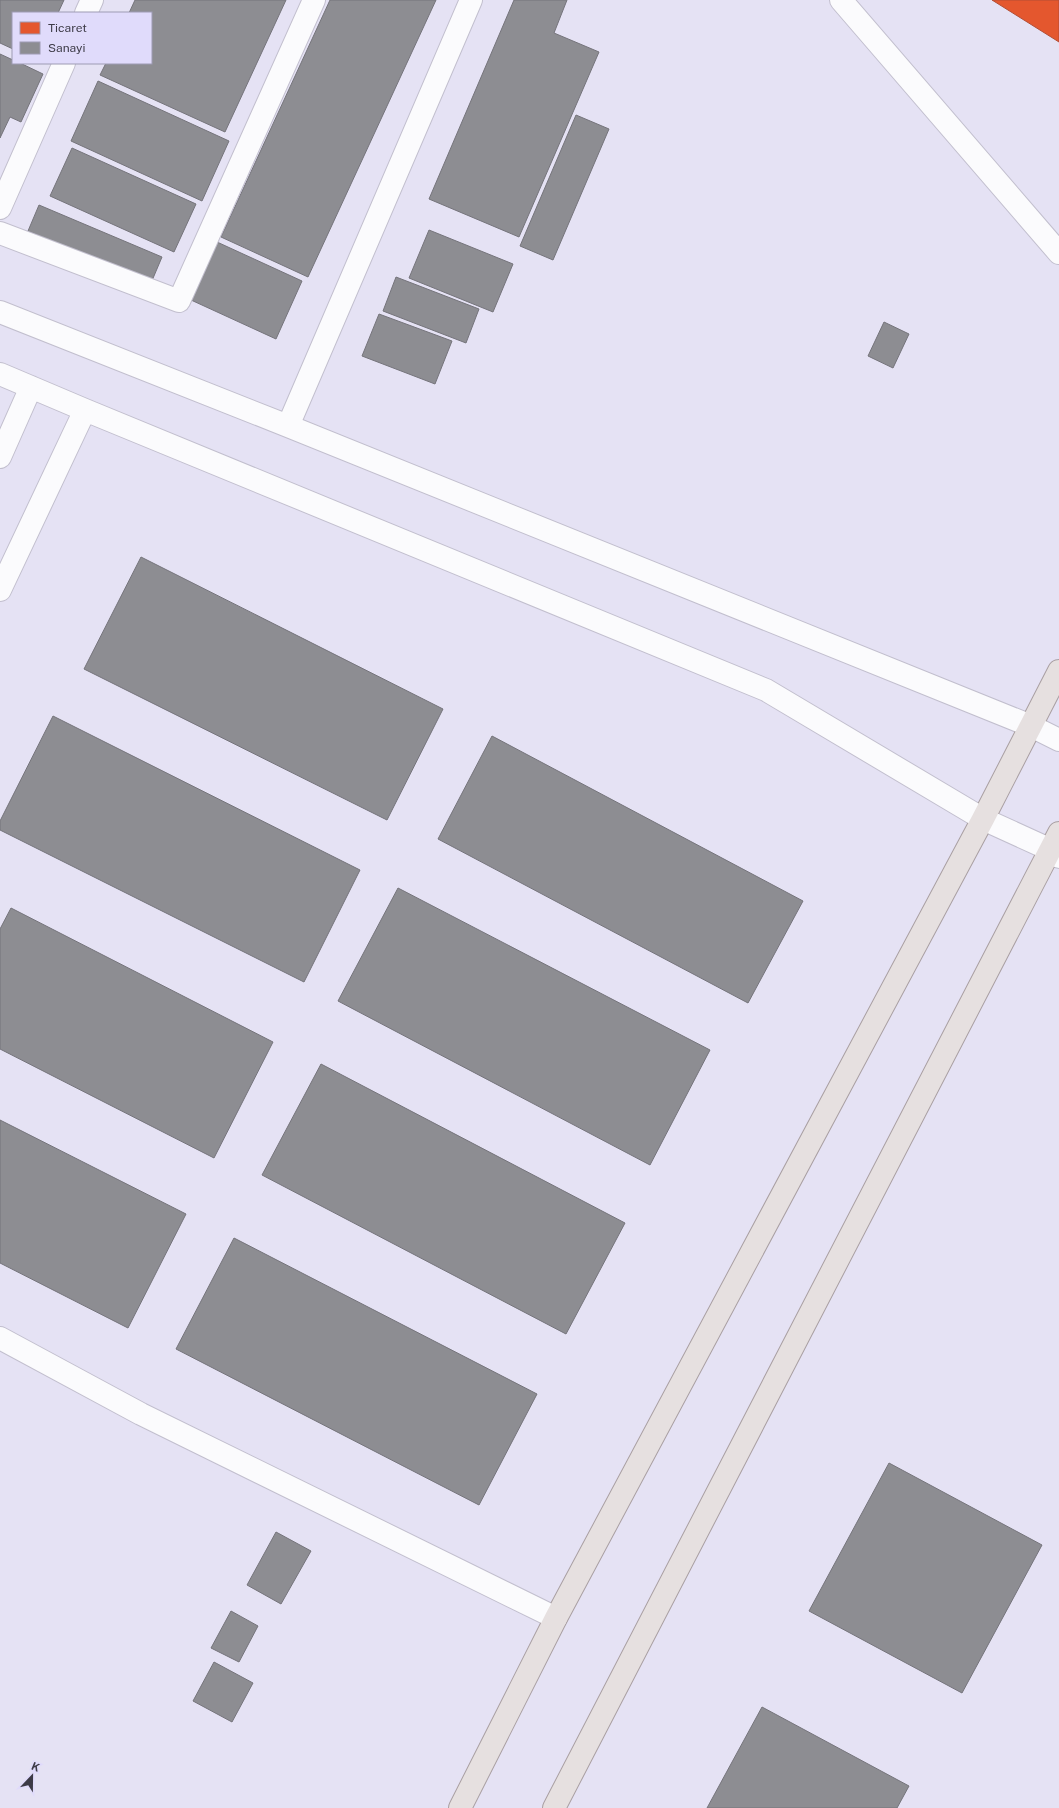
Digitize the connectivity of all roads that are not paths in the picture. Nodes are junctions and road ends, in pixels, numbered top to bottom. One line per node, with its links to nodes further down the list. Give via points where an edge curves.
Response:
1 (92, 0): 5 (street)
2 (314, 0): 8 (street, via 180,301)
3 (471, 0): 14 (street)
4 (841, 0): 9 (street)
5 (86, 12)
6 (64, 64): 7 (street)
7 (0, 208)
8 (0, 234)
9 (1059, 254)
10 (0, 312): 14 (street)
11 (0, 374): 12 (street)
12 (31, 387): 13 (street); 15 (street)
13 (85, 410): 16 (street); 20 (street, via 766,690)
14 (288, 426): 18 (street)
15 (0, 457)
16 (0, 590)
17 (1059, 671): 18 (main road)
18 (1031, 726): 19 (street); 20 (main road)
19 (1059, 740)
20 (983, 819): 21 (street); 23 (main road)
21 (1056, 846): 25 (main road)
22 (0, 1338): 23 (street, via 141,1414)
23 (556, 1618): 24 (main road)
24 (460, 1808)
25 (554, 1808)

